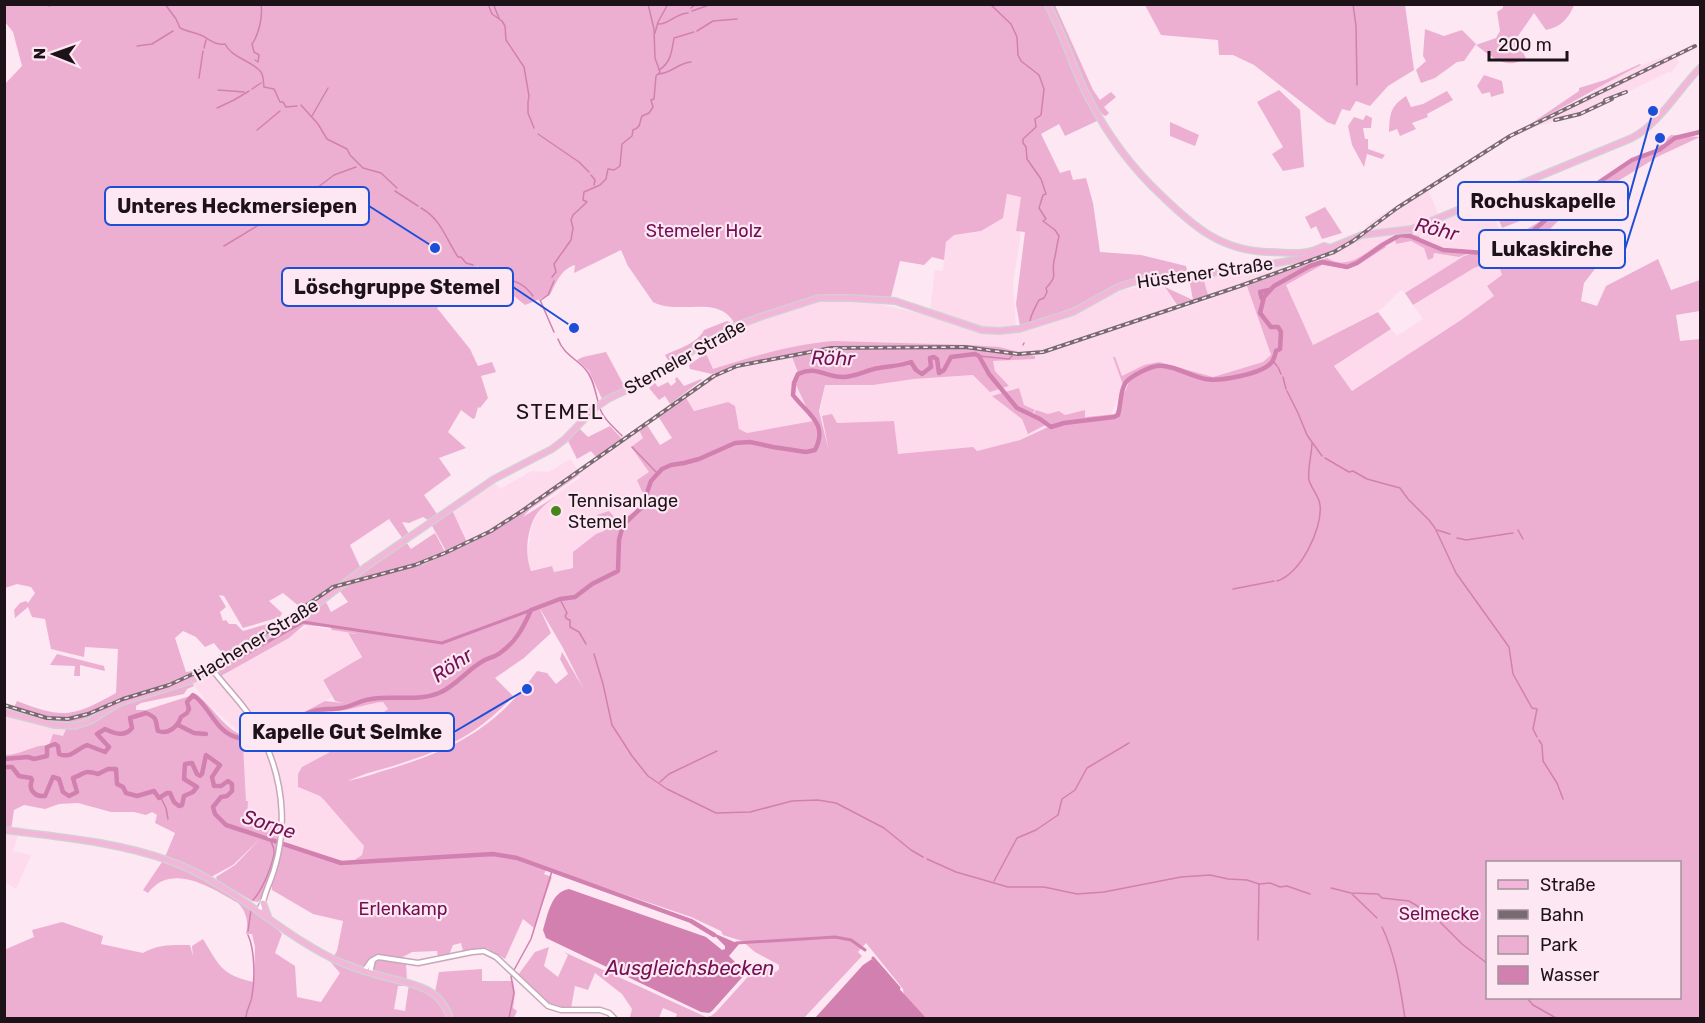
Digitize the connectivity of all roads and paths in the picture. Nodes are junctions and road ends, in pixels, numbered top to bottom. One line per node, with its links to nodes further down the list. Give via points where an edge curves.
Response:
1 (1047, 4): 3 (main road, via 1085,91 1108,131 1140,176 1182,216 1218,240 1249,251 1295,254)
2 (1699, 70): 3 (main road, Hüstener Straße, via 1654,122 1632,138 1412,229 1362,235)
3 (1330, 248): 4 (main road, Hüstener Straße, via 1290,261 1140,280 1118,287 1073,312 1007,331 982,330 895,301)
4 (878, 300): 5 (main road, Stemeler Straße, via 819,298 734,327 648,380 608,399 552,449 494,479)
5 (394, 547): 6 (main road, Hachener Straße, via 320,602)
6 (211, 668): 7 (main road, Hachener Straße, via 185,683 119,703 78,726 55,725); 9 (street, via 261,734 281,793 282,839)
7 (4, 712)
8 (4, 830): 11 (main road, via 112,845 152,855 204,876)
9 (265, 895): 10 (street); 11 (street)
10 (263, 903): 11 (street); 12 (main road)
11 (257, 909): 12 (main road)
12 (269, 918): 13 (main road, via 321,952)
13 (367, 972): 14 (main road, via 419,985 434,994); 15 (street, via 373,960 381,956 418,963 472,951 488,952 548,1006 600,1010)
14 (450, 1018)
15 (614, 1018)

